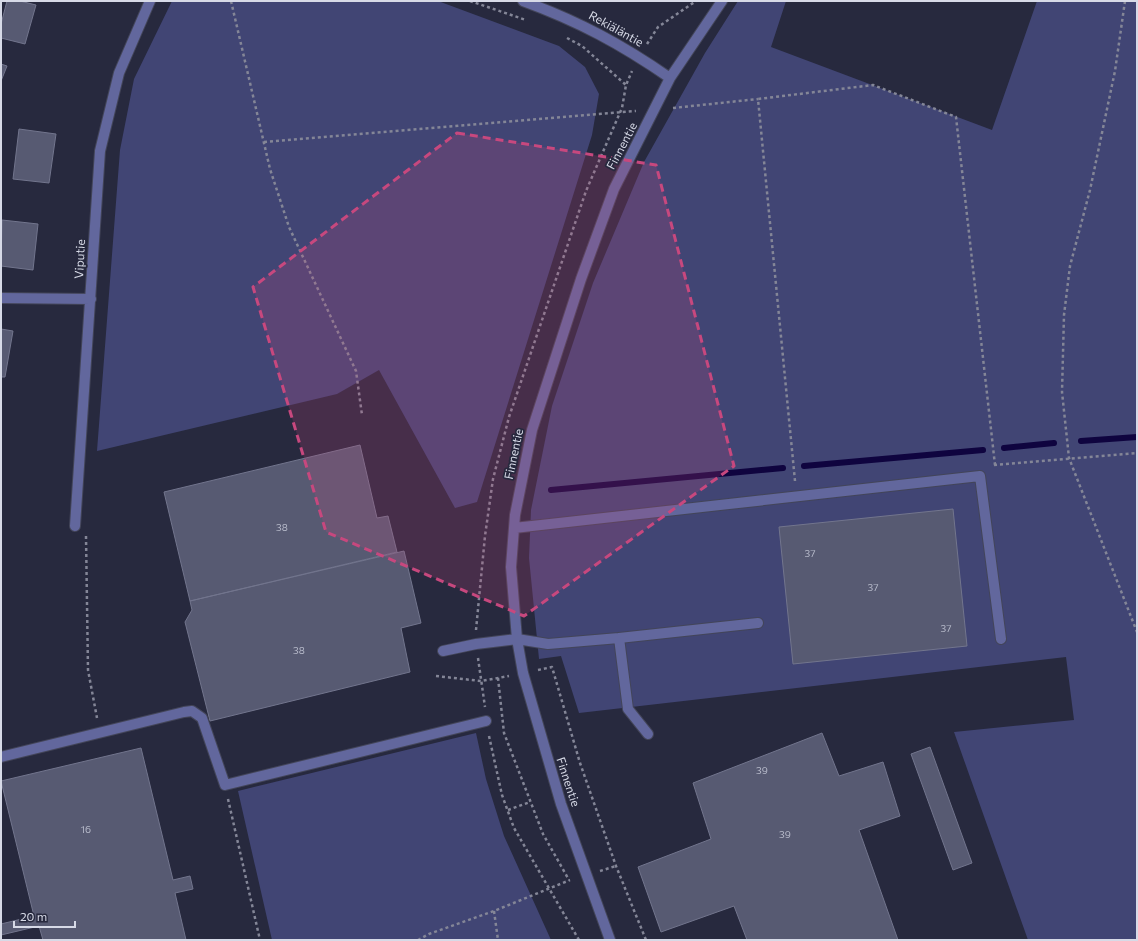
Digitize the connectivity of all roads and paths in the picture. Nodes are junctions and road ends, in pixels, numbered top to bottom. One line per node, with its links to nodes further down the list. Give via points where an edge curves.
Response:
1 (150, 1): 18 (street, Viputie, via 119,73 100,151)
2 (230, 1): 16 (path)
3 (470, 1): 8 (path)
4 (523, 1): 10 (street, Rekiäläntie, via 583,24)
5 (696, 1): 10 (path, via 658,27)
6 (722, 1): 11 (street, Finnentie)
7 (1124, 1): 21 (path, via 1115,71 1090,190 1070,266 1064,315 1062,392)
8 (527, 21)
9 (562, 35): 12 (path, via 582,46)
10 (640, 57): 11 (street, Rekiäläntie); 12 (path)
11 (670, 78): 14 (street, Finnentie)
12 (626, 85): 15 (path)
13 (758, 99): 14 (path); 21 (path, via 873,85 956,117 995,465); 22 (path)
14 (655, 110): 15 (path); 24 (street, Finnentie, via 614,189 581,279 532,430)
15 (620, 113): 16 (path); 31 (path, via 586,191 509,417 493,479 485,536)
16 (264, 142): 19 (path, via 289,227 356,371)
17 (1, 298): 18 (street)
18 (91, 299): 23 (street, Viputie)
19 (362, 415)
20 (1137, 453): 21 (path)
21 (1069, 458): 27 (path)
22 (796, 496): 24 (street); 30 (street, via 980,476)
23 (75, 526)
24 (514, 528): 28 (street, Finnentie, via 511,567)
25 (85, 534): 38 (path, via 88,670)
26 (758, 623): 29 (street)
27 (1137, 632)
28 (517, 638): 29 (street, via 548,644); 31 (street); 33 (street, Finnentie)
29 (619, 638): 39 (street, via 628,709)
30 (1001, 639)
31 (476, 644): 32 (street); 36 (path)
32 (443, 651)
33 (523, 673): 35 (path); 51 (street, Finnentie, via 561,804); 52 (path, via 552,667 580,763 616,866)
34 (436, 676): 36 (path)
35 (498, 678): 36 (path); 42 (path, via 504,733)
36 (481, 681): 37 (path)
37 (486, 722): 41 (street); 43 (path)
38 (100, 732): 40 (street); 41 (street, via 192,712 202,718)
39 (648, 734)
40 (1, 756)
41 (225, 785): 47 (path)
42 (530, 802): 43 (path); 44 (path, via 543,834)
43 (508, 810): 45 (path, via 514,828)
44 (569, 880)
45 (549, 888): 46 (path); 50 (path)
46 (494, 911): 48 (path); 49 (path)
47 (260, 940)
48 (418, 940)
49 (498, 940)
50 (579, 940)
51 (610, 940)
52 (646, 940)

